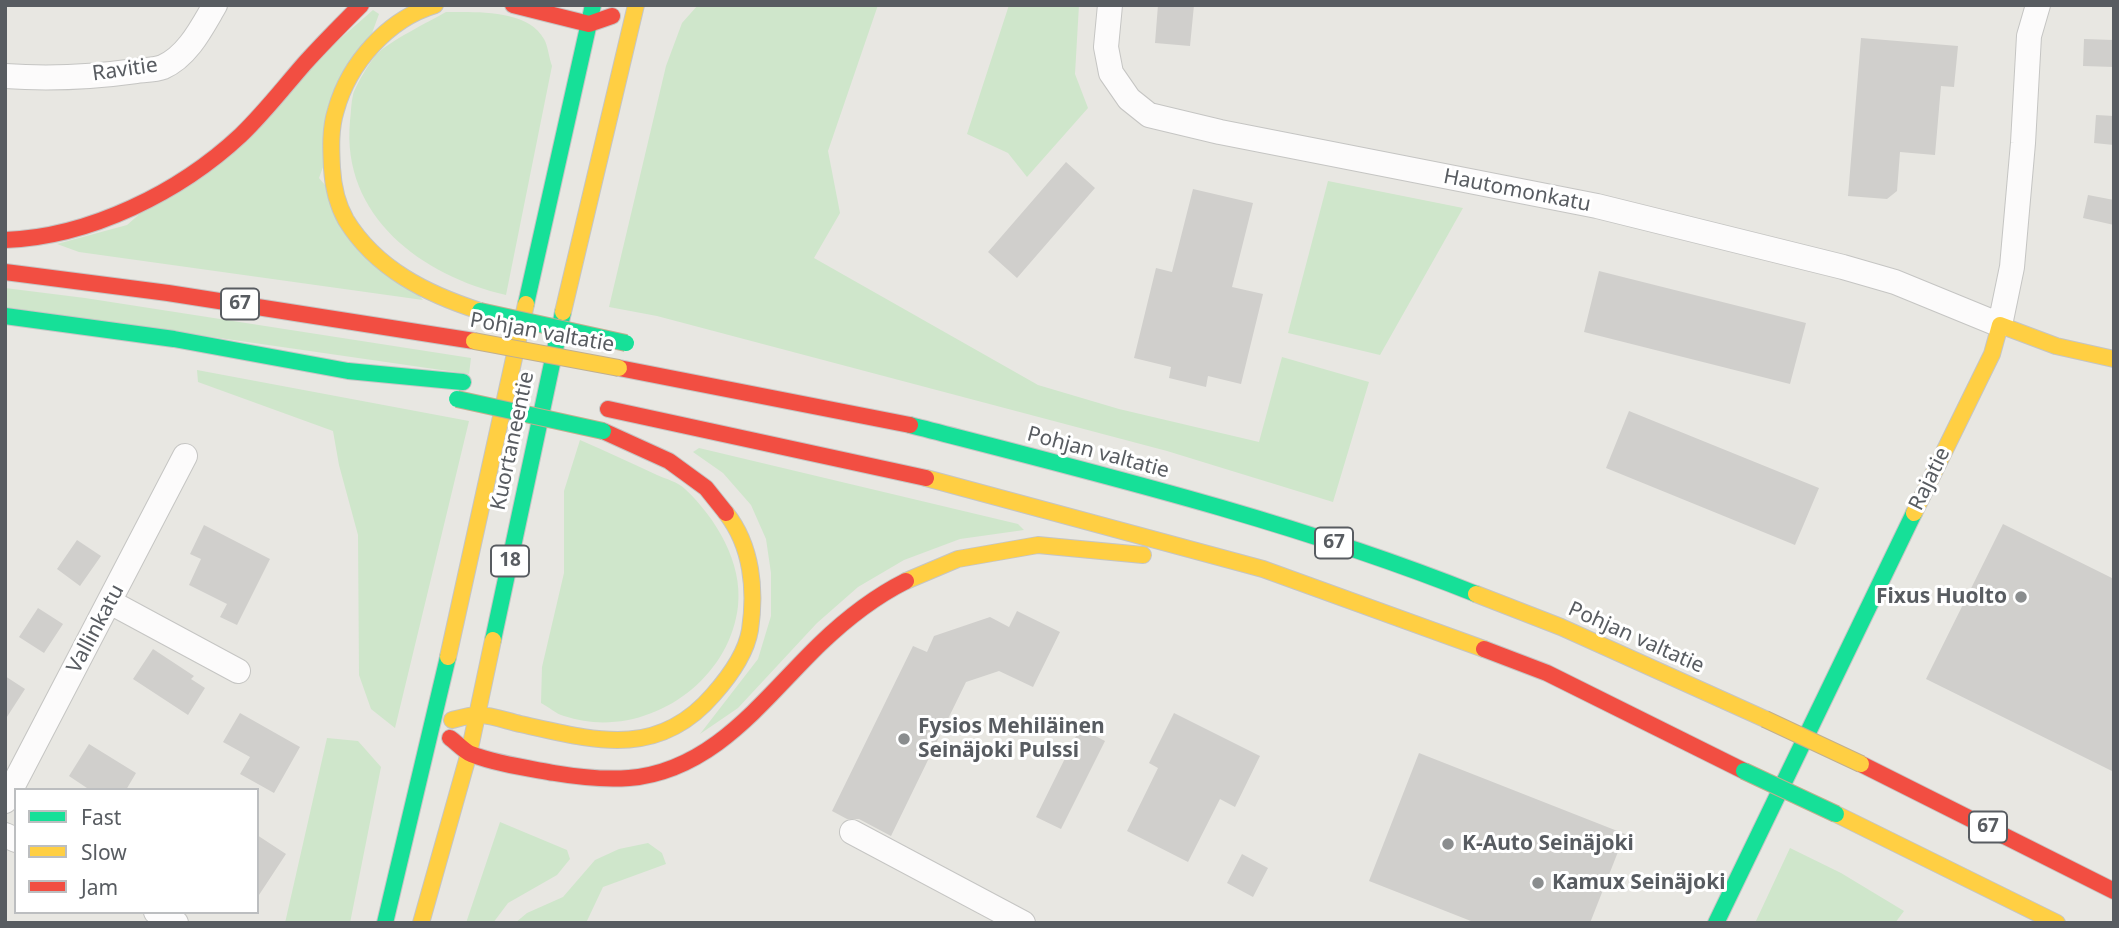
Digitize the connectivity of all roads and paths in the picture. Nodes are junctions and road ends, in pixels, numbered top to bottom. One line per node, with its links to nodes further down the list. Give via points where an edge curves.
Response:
1 (215, 5): 10 (street, Ravitie, via 181,55 162,67 38,79)
2 (361, 5): 11 (main road, via 241,135 197,172 145,203 86,225)
3 (435, 5): 15 (main road, bridge, via 414,12 385,33 362,59 343,93 332,123 333,186 345,219 368,248 432,295 480,311)
4 (513, 5): 9 (main road)
5 (593, 5): 9 (main road, 18)
6 (1110, 5): 14 (street, Hautomonkatu, via 1105,47 1111,73 1129,99 1149,115 1597,206 1830,263 1895,282)
7 (2038, 5): 14 (street, Rajatie, via 2029,36 2012,267)
8 (634, 6): 9 (main road); 26 (main road, Kuortaneentie / 18, via 549,369)
9 (589, 24): 27 (main road, Kuortaneentie / 18)
10 (5, 76)
11 (5, 240)
12 (5, 272): 21 (main road, Pohjan valtatie / 67, bridge, via 474,341)
13 (5, 316): 17 (main road, 67, via 174,339)
14 (2000, 325): 16 (main road, via 2056,346); 38 (main road, Rajatie, via 1992,354)
15 (632, 345)
16 (2114, 359)
17 (348, 371): 19 (main road, 67); 26 (main road, bridge, via 603,431 670,461 706,488 733,522 749,561 754,601 748,640 728,678 704,706 671,730 636,740 597,741)
18 (810, 388): 21 (main road)
19 (555, 399)
20 (602, 408): 23 (main road, 67, via 930,478)
21 (885, 419): 32 (main road, Pohjan valtatie / 67, bridge, via 1306,533 1437,579 1561,627 1765,719)
22 (186, 456): 24 (street, Vallinkatu)
23 (1263, 569): 28 (main road, via 1038,545 957,559 903,582 854,613 741,726 710,749 671,768 630,779 579,777); 30 (main road, 67, bridge, via 1547,673)
24 (110, 602): 25 (street); 29 (street, Vallinkatu)
25 (238, 671)
26 (478, 715): 27 (main road); 28 (main road, Kuortaneentie / 18)
27 (433, 724): 28 (main road); 35 (main road, Kuortaneentie / 18)
28 (470, 754): 36 (main road, Kuortaneentie / 18)
29 (5, 800)
30 (1836, 814): 39 (main road); 40 (main road, 67)
31 (852, 832): 37 (street)
32 (2114, 891)
33 (160, 914): 34 (street)
34 (176, 923)
35 (385, 923)
36 (421, 923)
37 (1023, 923)
38 (1716, 923)
39 (2035, 923)
40 (2057, 923)

